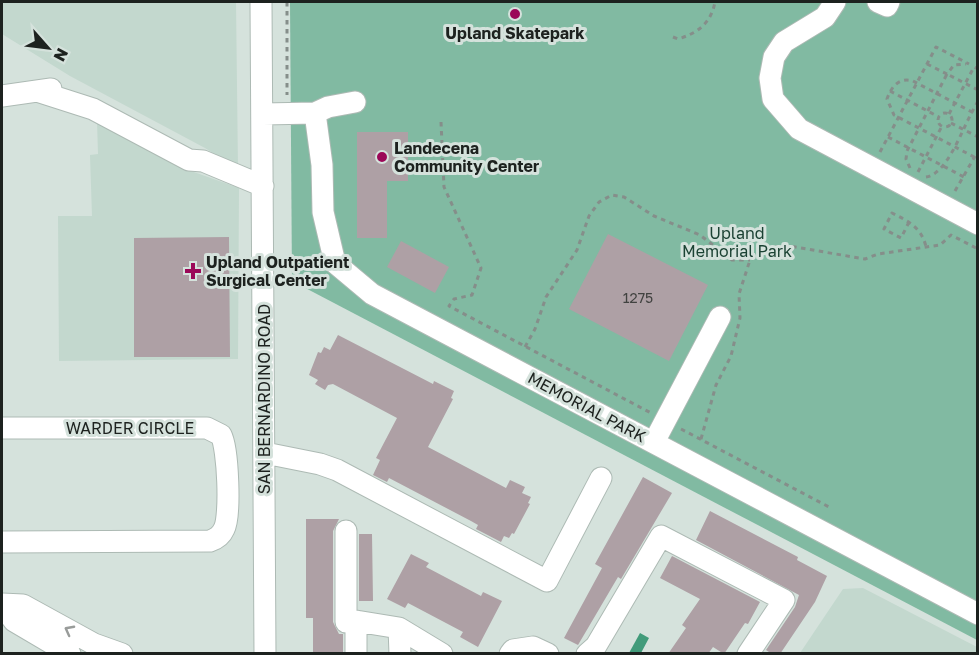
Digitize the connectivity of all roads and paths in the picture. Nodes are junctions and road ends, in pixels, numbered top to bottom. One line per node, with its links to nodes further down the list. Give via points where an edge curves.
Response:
1 (261, 2): 26 (street, SAN BERNARDINO ROAD)
2 (287, 2): 18 (path)
3 (715, 2): 7 (path, via 707,23 689,36)
4 (835, 2): 53 (street, via 825,17 784,42 774,57 770,78 773,99 799,129)
5 (878, 2): 6 (street, via 887,6)
6 (889, 2)
7 (673, 37)
8 (927, 64): 9 (path, via 936,47); 11 (path); 12 (path)
9 (969, 64): 10 (path); 11 (path, via 954,65)
10 (976, 68): 13 (path)
11 (948, 74): 13 (path); 16 (path)
12 (917, 83): 14 (path, via 904,80); 16 (path); 19 (path)
13 (965, 83): 15 (path); 22 (path)
14 (890, 90): 19 (path); 30 (path, via 888,106)
15 (978, 90)
16 (937, 93): 22 (path); 23 (path)
17 (2, 96): 50 (street, via 57,88 84,92 194,149 203,161)
18 (287, 96)
19 (908, 100): 23 (path); 30 (path)
20 (978, 101): 24 (path)
21 (356, 102): 25 (street)
22 (955, 102): 24 (path); 27 (path)
23 (928, 111): 29 (path); 34 (path)
24 (972, 111): 28 (path); 35 (path)
25 (315, 113): 26 (street); 63 (street, MEMORIAL PARK, via 322,158 323,212 335,263 372,294)
26 (263, 114): 50 (street, SAN BERNARDINO ROAD)
27 (949, 114): 29 (path); 32 (path)
28 (978, 114)
29 (939, 117): 33 (path)
30 (898, 118): 34 (path); 36 (path)
31 (441, 122): 58 (path, via 444,187 481,268 472,295 454,299 449,306)
32 (951, 123): 33 (path); 35 (path)
33 (942, 126): 37 (path)
34 (919, 128): 37 (path); 40 (path)
35 (963, 129): 38 (path); 39 (path)
36 (888, 137): 40 (path); 42 (path)
37 (936, 137): 39 (path); 43 (path)
38 (978, 137)
39 (954, 147): 44 (path); 45 (path)
40 (908, 148): 43 (path); 46 (path, via 907,162)
41 (978, 151): 44 (path)
42 (879, 153)
43 (926, 156): 45 (path); 46 (path)
44 (976, 158): 48 (path)
45 (944, 166): 47 (path, via 936,175); 48 (path)
46 (917, 173): 47 (path)
47 (924, 177): 49 (path)
48 (964, 177): 51 (path)
49 (934, 182)
50 (263, 186): 64 (street, SAN BERNARDINO ROAD)
51 (953, 192)
52 (909, 222): 52 (path, via 892,213 884,228 901,238); 54 (path, via 920,231)
53 (978, 224)
54 (926, 247): 55 (path, via 940,245 951,235); 56 (path, via 865,259 789,246 765,248)
55 (978, 249)
56 (750, 260): 58 (path, via 732,260 700,235 654,216 624,197 612,195 599,202 589,216 578,250 546,297); 62 (path, via 739,294 740,318 731,356 716,385)
57 (720, 317): 63 (street)
58 (525, 346): 59 (path)
59 (657, 416)
60 (674, 425): 62 (path)
61 (2, 428): 68 (street, WARDER CIRCLE, via 207,428 221,435 226,448 226,520 220,535 210,542)
62 (701, 439): 66 (path)
63 (654, 442): 70 (street, MEMORIAL PARK)
64 (265, 453): 65 (street, via 337,470 547,581); 75 (street, SAN BERNARDINO ROAD)
65 (601, 478)
66 (829, 507)
67 (346, 531): 71 (street, via 346,622)
68 (2, 542)
69 (2, 605): 73 (street, via 14,621); 74 (street, one-way to 69, via 94,644 23,605)
70 (978, 614)
71 (356, 621): 72 (street); 76 (street)
72 (399, 628): 77 (street); 78 (street)
73 (70, 654)
74 (122, 654)
75 (265, 654)
76 (356, 654)
77 (400, 654)
78 (442, 654)
79 (510, 654): 80 (street, via 533,647)
80 (548, 654)
81 (587, 654): 82 (street, via 596,646 661,536 784,600)
82 (748, 654)

